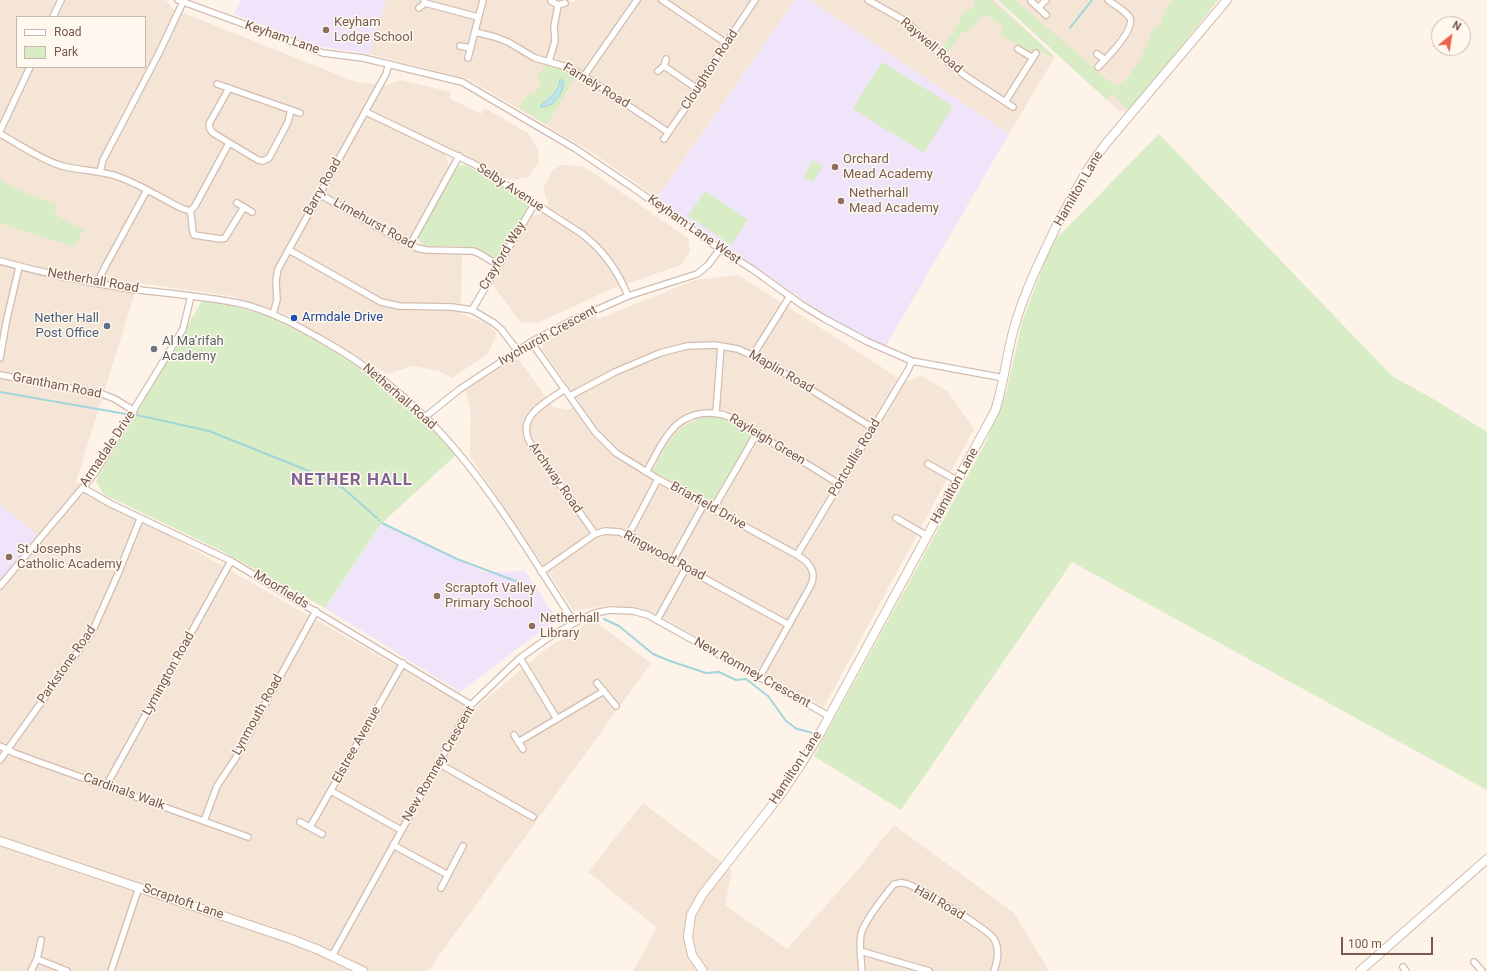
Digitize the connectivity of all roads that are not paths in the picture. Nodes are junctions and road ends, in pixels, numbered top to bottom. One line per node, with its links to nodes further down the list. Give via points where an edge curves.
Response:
1 (61, 0): 19 (street)
2 (483, 0): 20 (street)
3 (637, 0): 38 (street)
4 (662, 0): 22 (street)
5 (755, 0): 22 (street, Cloughton Road)
6 (868, 0): 42 (street, Raywell Road, via 907,22 950,64)
7 (1046, 0): 16 (street)
8 (1108, 0): 31 (street, via 1128,16 1131,22 1122,40)
9 (1227, 0): 81 (street, Hamilton Lane, via 1095,157 1045,251 1026,293 1014,329)
10 (180, 1): 33 (street, Keyham Lane, via 323,53); 53 (street, via 159,53 102,160)
11 (551, 1): 15 (street)
12 (1031, 1): 16 (street)
13 (425, 2): 17 (street); 20 (street)
14 (564, 3): 15 (street)
15 (558, 5): 32 (street)
16 (1039, 7): 18 (street)
17 (419, 8)
18 (1046, 15)
19 (53, 16)
20 (478, 16): 21 (street)
21 (475, 32): 24 (street); 32 (street, Farnely Road, via 508,42 535,58)
22 (726, 43): 41 (street, Cloughton Road)
23 (460, 46): 24 (street)
24 (470, 48): 28 (street)
25 (1018, 49): 29 (street)
26 (1036, 53): 29 (street)
27 (1097, 54): 31 (street)
28 (468, 58)
29 (1033, 58): 42 (street)
30 (666, 59): 34 (street)
31 (1105, 60): 35 (street)
32 (549, 61): 38 (street, Farnely Road)
33 (390, 64): 45 (street, Barry Road); 62 (street, Keyham Lane West, via 462,82 576,149)
34 (664, 66): 37 (street); 41 (street)
35 (1098, 67)
36 (30, 68): 47 (street)
37 (658, 71)
38 (584, 76): 48 (street, Farnely Road)
39 (217, 84): 40 (street)
40 (228, 88): 44 (street); 51 (street, via 209,126 213,133)
41 (696, 88): 48 (street, Cloughton Road)
42 (1005, 102): 43 (street, Raywell Road)
43 (1013, 107)
44 (291, 110): 46 (street); 51 (street, via 288,122 266,160 258,160)
45 (366, 112): 52 (street, Selby Avenue); 55 (street, Barry Road)
46 (300, 113)
47 (0, 131)
48 (668, 132): 50 (street, Cloughton Road)
49 (0, 134): 53 (street, via 31,153 52,162)
50 (664, 139)
51 (229, 143): 59 (street, via 195,206)
52 (459, 156): 57 (street, Selby Avenue); 61 (street)
53 (100, 172): 54 (street, via 117,176)
54 (147, 190): 59 (street); 67 (street, via 100,275)
55 (319, 194): 61 (street, Limehurst Road); 63 (street, Barry Road)
56 (237, 203): 58 (street)
57 (534, 203): 65 (street, Crayford Way); 69 (street, Selby Avenue, via 596,246 614,269)
58 (244, 207): 59 (street, via 227,237 221,239 194,235 193,216); 60 (street)
59 (190, 210)
60 (252, 212)
61 (410, 245): 65 (street, Limehurst Road, via 426,250 473,251)
62 (720, 249): 69 (street, Ivychurch Crescent, via 708,265 697,274); 70 (street, Keyham Lane West)
63 (288, 250): 71 (street, via 381,302 399,306); 72 (street, Barry Road, via 277,272 277,300)
64 (0, 261): 66 (street, Netherhall Road)
65 (498, 265): 71 (street, Crayford Way)
66 (19, 267): 67 (street, Netherhall Road); 73 (street)
67 (99, 284): 68 (street, Netherhall Road)
68 (192, 296): 72 (street, Netherhall Road, via 237,303); 84 (street, Armadale Drive, via 183,329)
69 (628, 296): 74 (street, Ivychurch Crescent)
70 (790, 296): 77 (street); 79 (street, Keyham Lane West, via 825,320)
71 (472, 310): 76 (street, via 501,329)
72 (273, 314): 86 (street, Netherhall Road, via 297,325 360,363)
73 (3, 322): 78 (street)
74 (531, 342): 76 (street, Ivychurch Crescent); 82 (street, Briarfield Drive)
75 (721, 346): 77 (street, Maplin Road); 83 (street, Maplin Road, via 697,345 669,350 615,372); 85 (street)
76 (517, 350): 86 (street, Ivychurch Crescent, via 460,389)
77 (753, 355): 87 (street, Maplin Road)
78 (0, 358)
79 (912, 361): 81 (street, Keyham Lane West); 87 (street, Portcullis Road)
80 (0, 375): 84 (street, Grantham Road, via 102,394)
81 (1004, 378): 92 (street, Hamilton Lane, via 995,411)
82 (565, 389): 83 (street, Briarfield Drive); 99 (street, Archway Road, via 532,413 526,423 526,432 529,441)
83 (570, 396): 90 (street, Briarfield Drive, via 608,446)
84 (134, 411): 94 (street, Armadale Drive)
85 (716, 413): 88 (street, Rayleigh Green, via 731,417); 90 (street, Rayleigh Green, via 696,414 678,423 669,433)
86 (425, 417): 106 (street, Netherhall Road, via 471,469)
87 (873, 428): 93 (street, Portcullis Road)
88 (757, 432): 93 (street, Rayleigh Green); 96 (street)
89 (928, 464): 92 (street)
90 (646, 472): 91 (street, Briarfield Drive)
91 (658, 479): 95 (street, Briarfield Drive); 100 (street)
92 (958, 481): 101 (street, Hamilton Lane)
93 (839, 484): 102 (street, Portcullis Road)
94 (83, 488): 98 (street, Moorfields); 107 (street, Armadale Drive)
95 (704, 504): 96 (street, Briarfield Drive); 103 (street)
96 (713, 509): 102 (street, Briarfield Drive)
97 (896, 518): 101 (street)
98 (140, 519): 104 (street, Moorfields); 125 (street, Parkstone Road, via 93,630)
99 (595, 534): 100 (street, Ringwood Road, via 610,530); 106 (street, Ringwood Road)
100 (628, 536): 103 (street, Ringwood Road)
101 (927, 536): 119 (street, Hamilton Lane)
102 (797, 555): 111 (street, Briarfield Drive, via 810,565 813,578)
103 (673, 560): 105 (street, Ringwood Road)
104 (231, 561): 108 (street, Moorfields); 128 (street, Lymington Road)
105 (686, 568): 109 (street); 111 (street, Ringwood Road)
106 (541, 572): 110 (street, Netherhall Road)
107 (0, 586)
108 (316, 611): 113 (street, Moorfields); 131 (street, Lynmouth Road, via 235,759 217,786)
109 (657, 620): 110 (street, New Romney Crescent, via 640,613 618,610 595,613); 114 (street, New Romney Crescent)
110 (574, 622): 112 (street, New Romney Crescent)
111 (789, 625): 114 (street, Briarfield Drive)
112 (520, 658): 117 (street, New Romney Crescent); 120 (street)
113 (403, 663): 117 (street, Moorfields); 129 (street, Elstree Avenue)
114 (759, 678): 119 (street, New Romney Crescent)
115 (597, 683): 116 (street)
116 (604, 691): 118 (street); 120 (street)
117 (471, 705): 127 (street, New Romney Crescent)
118 (616, 706)
119 (829, 716): 153 (street, Hamilton Lane, via 781,794 702,895 691,915 688,937 692,955)
120 (557, 719): 122 (street)
121 (514, 735): 122 (street)
122 (518, 742): 124 (street)
123 (0, 746): 125 (street, Cardinals Walk)
124 (523, 749)
125 (7, 750): 126 (street, Parkstone Road); 128 (street, Cardinals Walk)
126 (0, 760)
127 (438, 763): 130 (street); 134 (street, New Romney Crescent)
128 (106, 786): 131 (street, Cardinals Walk)
129 (331, 791): 133 (street, Elstree Avenue); 134 (street)
130 (533, 817)
131 (204, 821): 136 (street, Cardinals Walk)
132 (300, 822): 133 (street)
133 (310, 827): 135 (street)
134 (401, 830): 138 (street, New Romney Crescent)
135 (322, 834)
136 (248, 837)
137 (0, 841): 142 (street, Scraptoft Lane)
138 (393, 845): 141 (street); 146 (street, New Romney Crescent)
139 (463, 846): 141 (street)
140 (1487, 859): 157 (street)
141 (448, 875): 143 (street)
142 (139, 887): 146 (street, Scraptoft Lane, via 291,939); 152 (street)
143 (441, 888)
144 (41, 940): 147 (street)
145 (860, 951): 154 (street, Hall Road); 155 (street); 156 (street, Hall Road, via 862,933 877,906 894,884 904,882 960,914 994,938 999,953)
146 (332, 956): 149 (street, Scraptoft Lane)
147 (37, 959): 150 (street); 151 (street)
148 (1474, 962): 158 (street)
149 (358, 970)
150 (31, 971)
151 (67, 971)
152 (111, 971)
153 (703, 971)
154 (862, 971)
155 (929, 971)
156 (994, 971)
157 (1360, 971)
158 (1482, 971)

